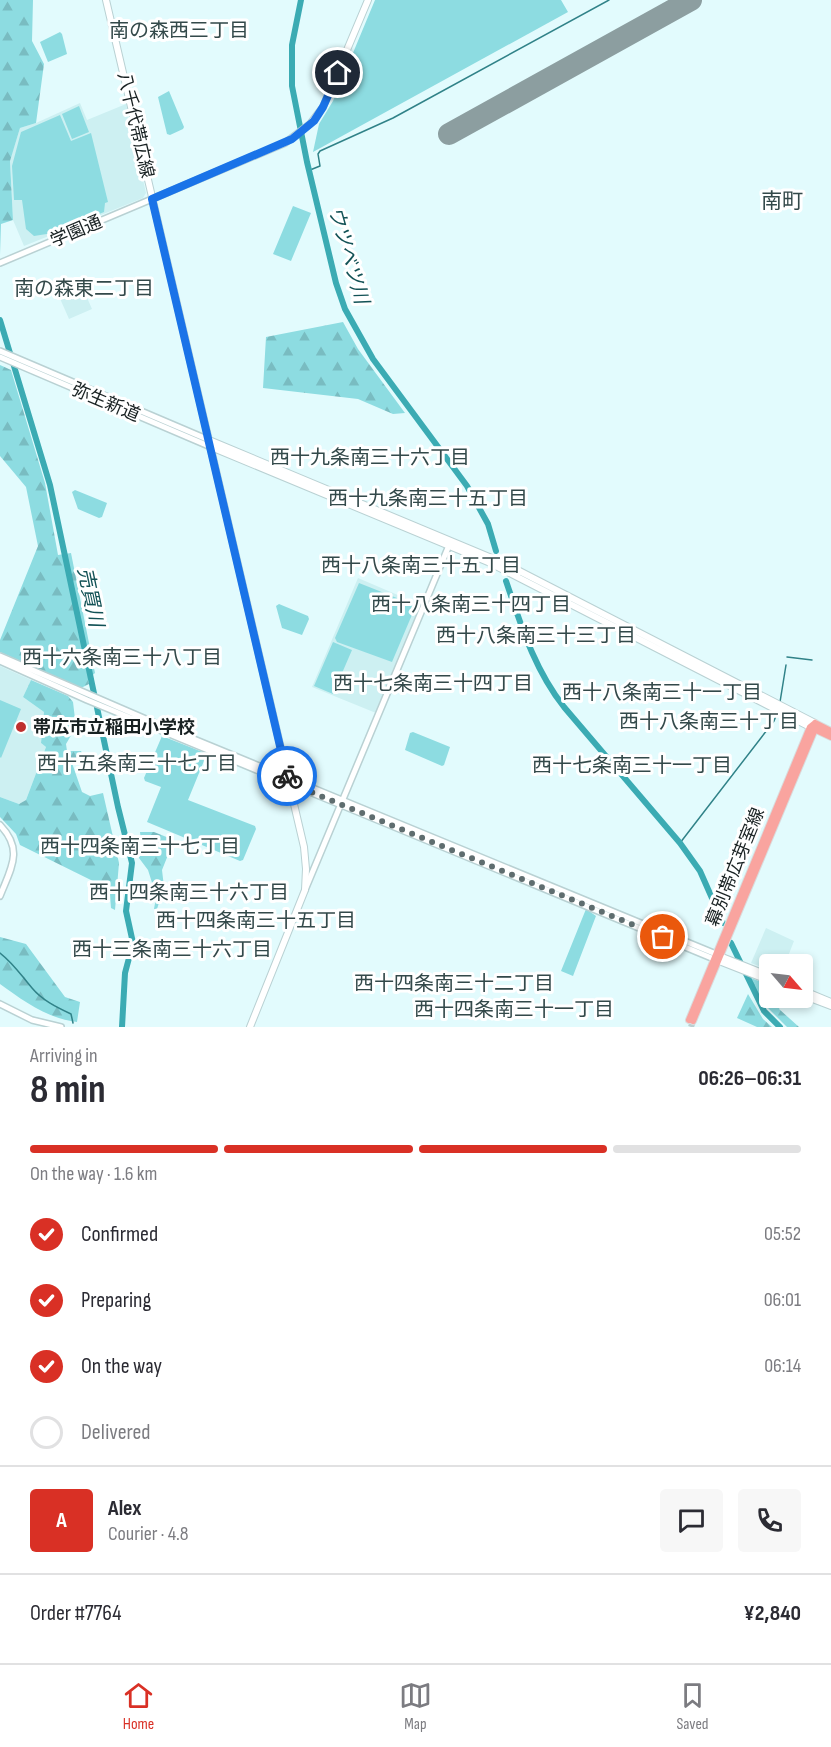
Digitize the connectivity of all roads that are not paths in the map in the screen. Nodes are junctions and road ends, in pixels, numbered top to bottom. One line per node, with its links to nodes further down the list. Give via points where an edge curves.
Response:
1 (106, 0): 3 (main road, 八千代帯広線)
2 (368, 0): 3 (main road, via 323,107 305,129 285,143)
3 (152, 199): 4 (street, 学園通); 6 (main road, 八千代帯広線)
4 (0, 263)
5 (1, 354): 6 (street, 弥生新道)
6 (210, 444): 7 (main road); 12 (main road, 八千代帯広線)
7 (450, 542): 9 (main road, via 506,564); 13 (street)
8 (0, 659): 12 (street)
9 (814, 727): 10 (main road); 11 (main road); 17 (main road, 幕別帯広芽室線)
10 (831, 730)
11 (831, 737)
12 (288, 780): 13 (street); 15 (main road, 八千代帯広線, via 304,847)
13 (343, 802): 15 (street); 17 (street)
14 (0, 825): 16 (street, via 11,838 15,853)
15 (305, 890): 28 (main road)
16 (0, 896)
17 (717, 957): 18 (main road); 26 (main road, 幕別帯広芽室線)
18 (750, 971): 19 (main road); 20 (main road)
19 (759, 973)
20 (759, 976)
21 (813, 995): 23 (main road)
22 (813, 999): 25 (main road)
23 (831, 1002)
24 (0, 1004): 27 (street, via 32,1020)
25 (831, 1006)
26 (691, 1020)
27 (60, 1027)
28 (250, 1027)

